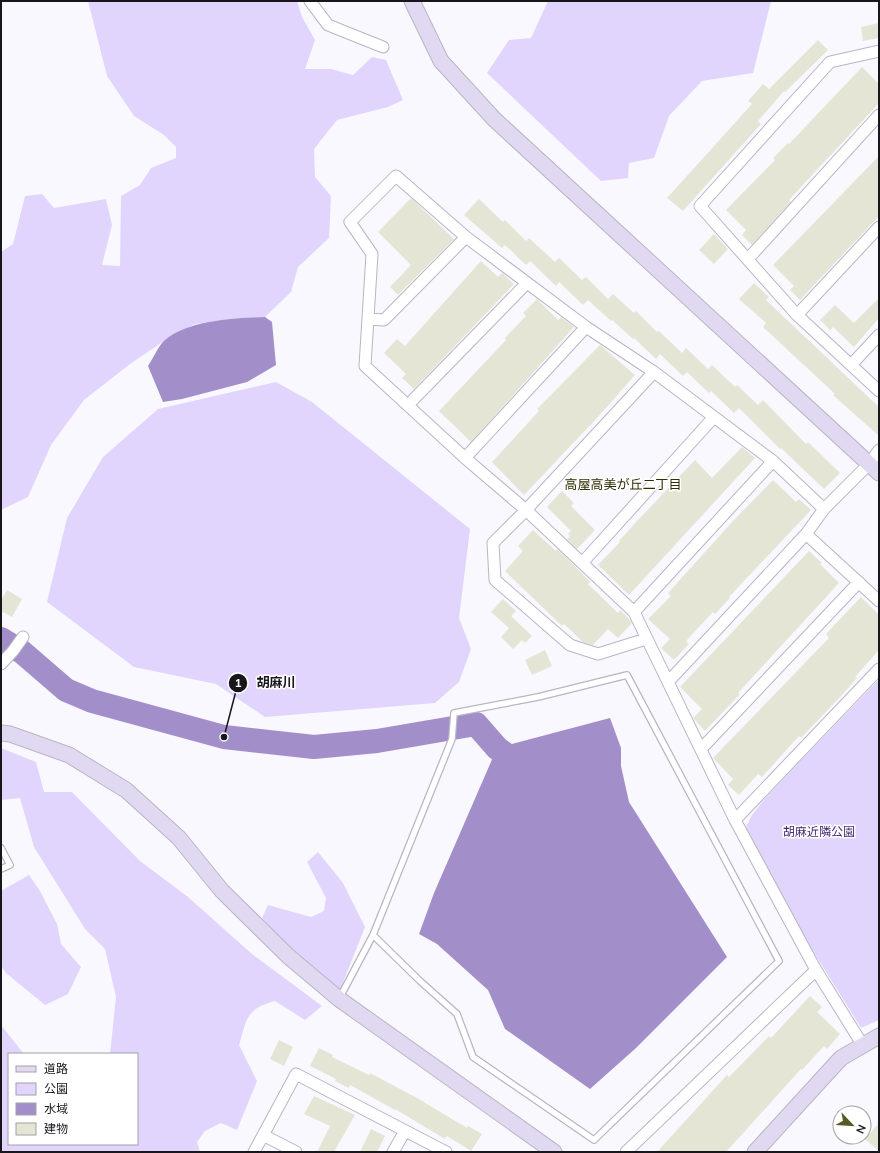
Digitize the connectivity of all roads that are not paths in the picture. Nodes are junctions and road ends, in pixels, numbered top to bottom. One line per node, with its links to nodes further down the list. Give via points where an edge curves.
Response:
1 (310, 1): 3 (street, via 328,25)
2 (412, 1): 22 (street, via 441,61 494,119)
3 (383, 47)
4 (879, 51): 8 (street, via 830,62 700,206)
5 (879, 115): 8 (street)
6 (879, 227): 10 (street)
7 (466, 237): 9 (street); 11 (street, via 384,320); 11 (street, via 396,176 350,222 372,254)
8 (748, 259): 10 (street)
9 (527, 283): 12 (street); 17 (street)
10 (797, 315): 14 (street)
11 (368, 319): 17 (street, via 365,366)
12 (586, 327): 15 (street); 20 (street)
13 (879, 335): 14 (street)
14 (851, 365): 16 (street)
15 (654, 372): 18 (street); 24 (street)
16 (879, 391)
17 (408, 405): 20 (street)
18 (714, 417): 21 (street); 26 (street)
19 (879, 450): 22 (street)
20 (464, 458): 24 (street)
21 (773, 461): 23 (street); 29 (street)
22 (874, 468): 23 (street)
23 (824, 509): 25 (street)
24 (526, 510): 26 (street); 31 (street, via 493,542 495,580 570,645 598,654)
25 (806, 534): 27 (street); 34 (street)
26 (582, 563): 29 (street)
27 (859, 582): 28 (street); 36 (street)
28 (879, 601)
29 (634, 612): 31 (street)
30 (23, 637): 32 (street)
31 (646, 639): 34 (street)
32 (1, 664)
33 (879, 669): 37 (street)
34 (668, 682): 36 (street)
35 (1, 733): 42 (street, via 69,755 126,790 179,838 227,897 288,956)
36 (702, 748): 37 (street)
37 (735, 820): 41 (street)
38 (1, 848): 39 (lane, via 10,865)
39 (1, 870)
40 (373, 934): 40 (lane, via 452,738 454,713 538,697 627,675 779,961 594,1140 473,1057 457,1014); 42 (lane)
41 (816, 970): 44 (street); 52 (street)
42 (339, 999): 51 (street)
43 (879, 1036): 44 (street)
44 (862, 1044): 53 (street, via 841,1058)
45 (405, 1131): 46 (street, via 296,1074); 49 (street); 50 (street)
46 (263, 1135): 47 (street); 48 (street)
47 (254, 1152)
48 (296, 1152)
49 (393, 1152)
50 (446, 1152)
51 (554, 1152)
52 (626, 1152)
53 (755, 1152)

